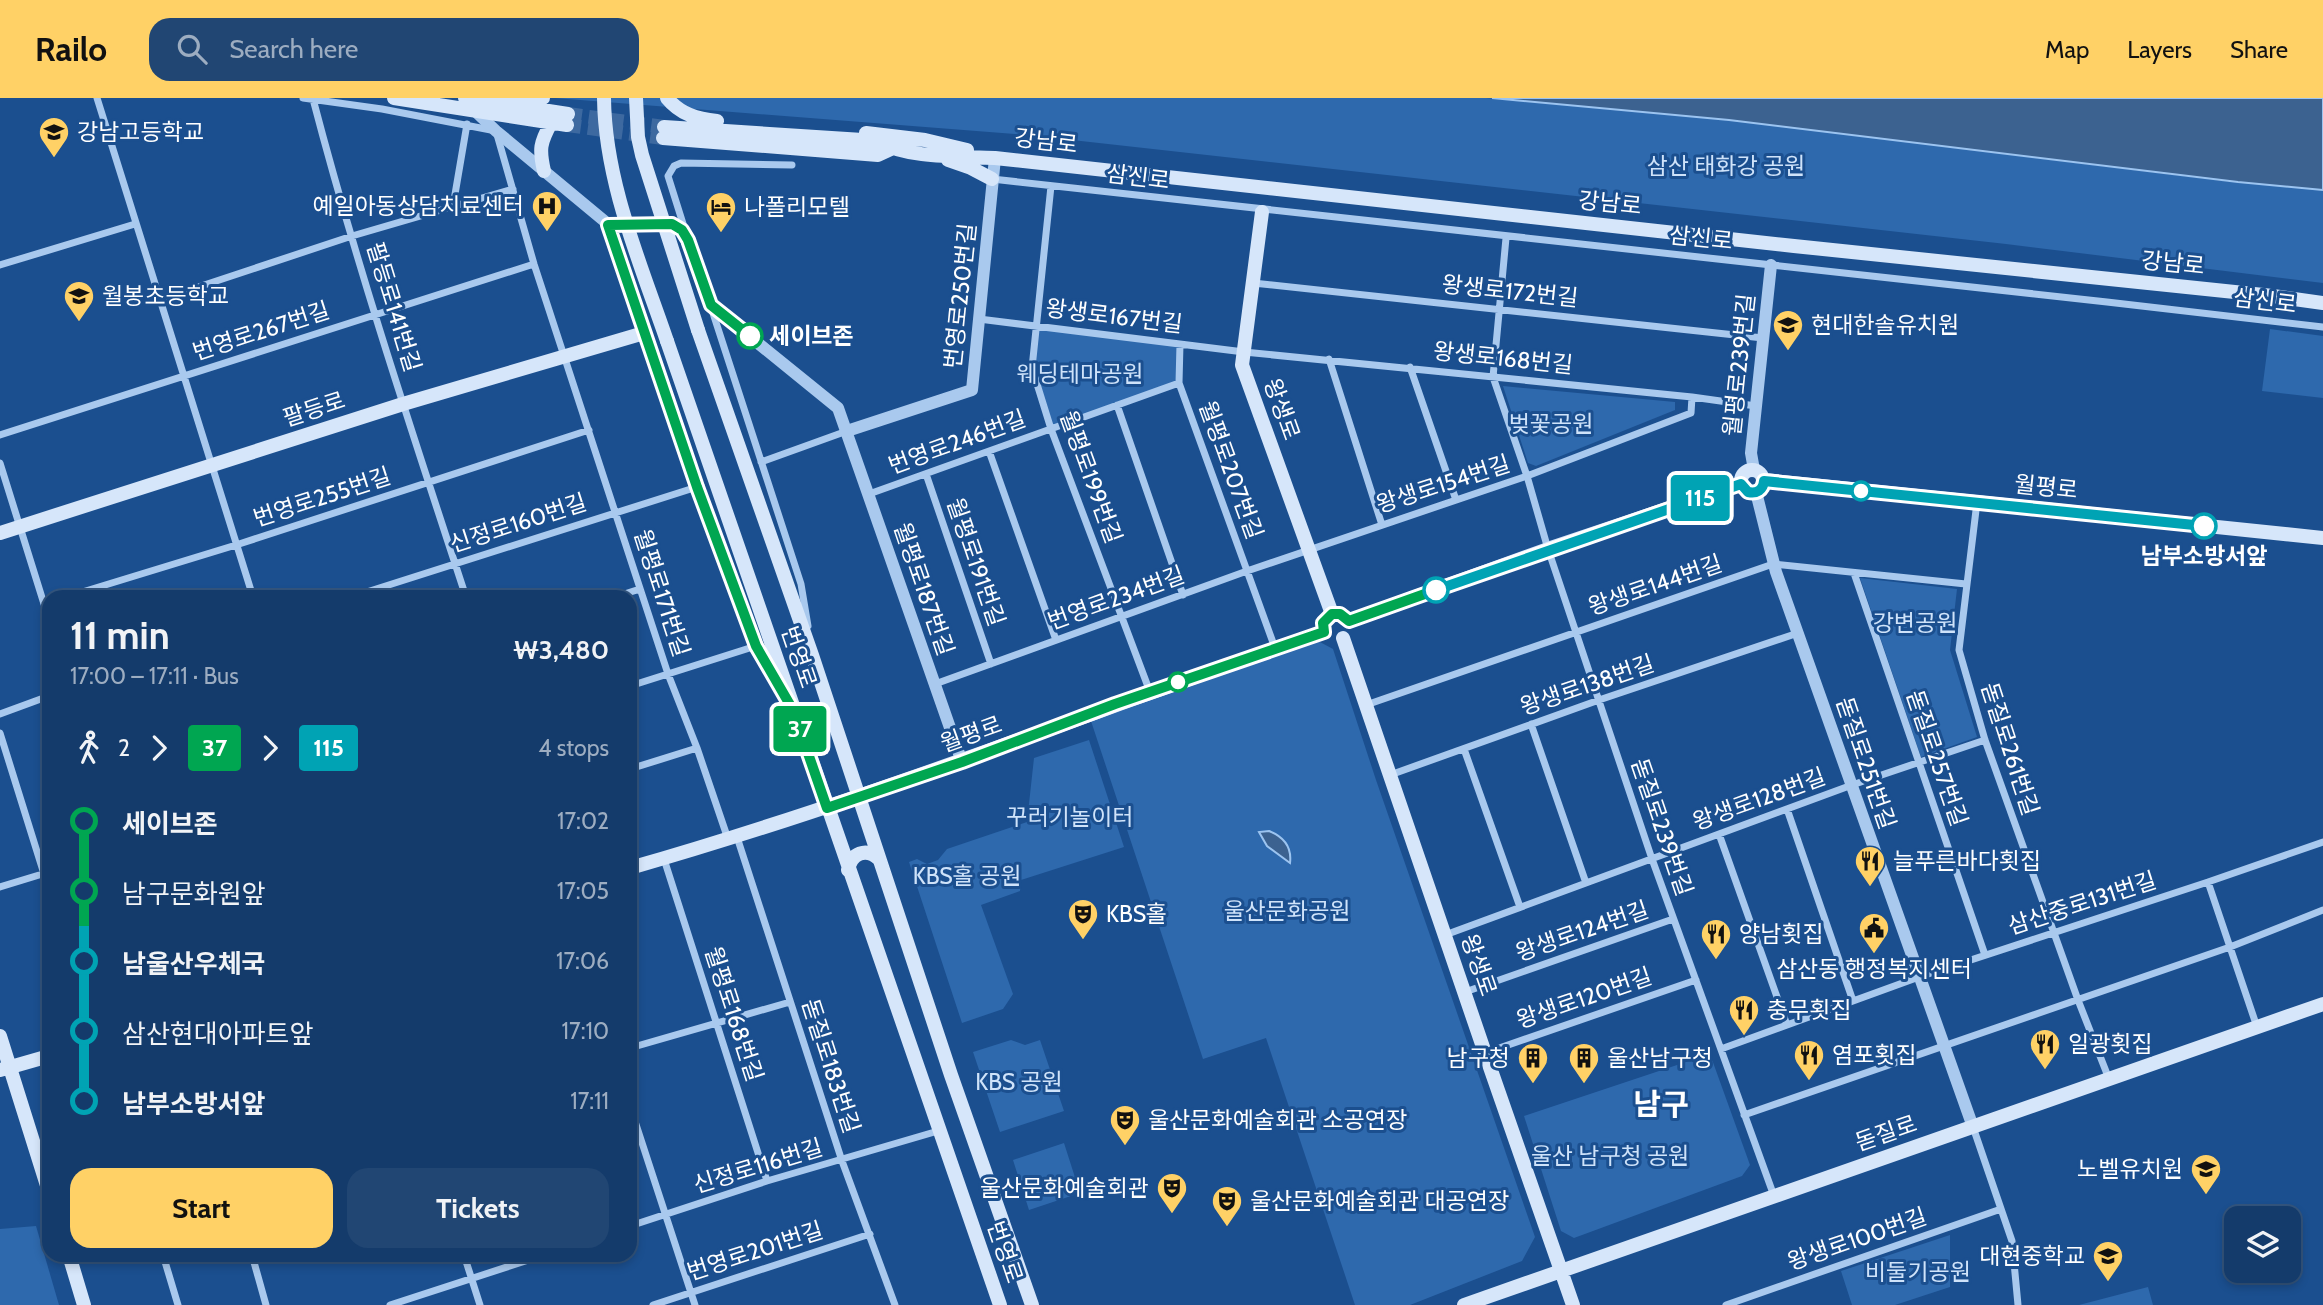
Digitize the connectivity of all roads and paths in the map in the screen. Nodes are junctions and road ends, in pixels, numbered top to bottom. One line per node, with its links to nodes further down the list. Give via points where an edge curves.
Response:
1 (97, 98): 24 (street)
2 (303, 98): 10 (street)
3 (394, 98): 11 (main road)
4 (465, 98): 11 (street); 12 (main road, via 568,120)
5 (511, 98): 6 (main road)
6 (543, 98)
7 (604, 98): 111 (main road, 번영로, bridge, via 606,136 618,193)
8 (636, 98): 102 (main road, 번영로, bridge, via 642,155)
9 (667, 98): 16 (main road, via 683,113 700,120 884,134)
10 (313, 99): 11 (street); 26 (street, 팔등로141번길)
11 (471, 118): 12 (main road); 13 (street); 22 (street)
12 (551, 123): 18 (main road, via 541,140)
13 (496, 131): 18 (street); 21 (street, 월평로171번길)
14 (663, 132): 15 (main road, 강남로, via 878,155 891,149)
15 (923, 153): 16 (main road, 강남로); 19 (main road)
16 (995, 158): 19 (street, 번영로250번길); 34 (main road, 강남로)
17 (792, 165): 28 (street, via 674,166 668,176)
18 (544, 171): 25 (street)
19 (992, 179): 20 (street, 삼신로); 38 (street, 번영로250번길)
20 (1051, 186): 23 (street, 삼신로); 39 (street, 월평로199번길)
21 (513, 189): 22 (street); 29 (street, 월평로171번길)
22 (453, 206): 26 (street)
23 (1262, 212): 27 (street, 삼신로); 32 (main road, 왕생로)
24 (135, 224): 31 (street); 33 (street)
25 (608, 225): 28 (street, via 672,224); 41 (street)
26 (352, 236): 33 (street); 37 (street, 팔등로141번길)
27 (1506, 238): 30 (street, 삼신로); 36 (street)
28 (688, 240): 35 (street)
29 (534, 264): 37 (street, 번영로267번길); 45 (street, 월평로171번길)
30 (1771, 264): 40 (street, 삼신로); 42 (street, 월평로239번길)
31 (0, 265)
32 (1253, 283): 36 (street, 왕생로172번길); 44 (main road, 왕생로)
33 (159, 300): 48 (street)
34 (2323, 303)
35 (711, 305): 57 (street, via 838,408); 60 (street)
36 (1500, 309): 42 (street, 왕생로172번길); 49 (street)
37 (376, 314): 48 (street, 번영로267번길); 52 (street, 팔등로141번길)
38 (979, 319): 39 (street, 왕생로167번길); 57 (street, 번영로250번길, via 972,390)
39 (1036, 326): 43 (street, 왕생로167번길); 55 (street, 월평로199번길, via 1032,368)
40 (2323, 327)
41 (644, 333): 45 (main road, 팔등로); 67 (street)
42 (1763, 338): 54 (street, 월평로239번길)
43 (1180, 344): 44 (street, 왕생로167번길); 50 (street)
44 (1244, 352): 46 (street, 왕생로168번길); 77 (main road, 왕생로, via 1242,365)
45 (565, 356): 52 (main road, 팔등로); 56 (street, 월평로171번길)
46 (1329, 359): 47 (street, 왕생로168번길); 72 (street)
47 (1410, 367): 49 (street, 왕생로168번길); 69 (street)
48 (183, 376): 58 (street, 번영로267번길); 62 (street)
49 (1493, 377): 51 (street, 왕생로168번길); 64 (street, 돋질로239번길)
50 (1179, 383): 53 (street, 번영로246번길); 81 (street, 월평로207번길)
51 (1692, 397): 54 (street, 왕생로168번길); 64 (street, 왕생로154번길, via 1691,413)
52 (404, 404): 62 (main road, 팔등로); 66 (street, 팔등로141번길)
53 (1117, 405): 55 (street, 번영로246번길); 91 (street)
54 (1756, 406): 65 (street, 월평로239번길, via 1751,453)
55 (1051, 429): 59 (street, 번영로246번길); 93 (street, 월평로199번길)
56 (589, 430): 66 (street, 번영로255번길); 71 (street, 월평로171번길)
57 (847, 431): 60 (street, 번영로250번길); 68 (street, 월평로187번길)
58 (0, 435)
59 (989, 451): 63 (street, 번영로246번길); 99 (street)
60 (761, 462): 102 (street, via 801,584)
61 (0, 463): 73 (street)
62 (211, 465): 73 (main road, 팔등로); 76 (street)
63 (926, 474): 68 (street, 번영로246번길); 103 (street, 월평로191번길)
64 (1527, 476): 69 (street, 왕생로154번길); 78 (street, 돋질로239번길)
65 (1758, 481): 70 (main road, 월평로); 78 (main road, via 1747,471 1741,484); 80 (street, 돋질로251번길)
66 (429, 482): 76 (street, 번영로255번길); 79 (street, 팔등로141번길)
67 (697, 487): 71 (street, 신정로160번길); 100 (street)
68 (869, 494): 106 (street, 월평로187번길)
69 (1456, 500): 72 (street, 왕생로154번길)
70 (1977, 502): 75 (main road, 월평로); 83 (street, 돋질로261번길)
71 (616, 512): 79 (street, 신정로160번길); 84 (street, 월평로171번길)
72 (1381, 524): 77 (street, 왕생로154번길)
73 (19, 527): 74 (main road, 팔등로); 90 (street)
74 (0, 533)
75 (2323, 538)
76 (236, 545): 85 (street, 번영로255번길); 86 (street)
77 (1309, 549): 81 (street, 번영로234번길); 92 (main road, 왕생로)
78 (1548, 550): 94 (main road); 96 (street, 돋질로239번길)
79 (455, 563): 87 (street, 신정로160번길); 88 (street, 팔등로141번길)
80 (1773, 564): 82 (street, 왕생로144번길); 96 (street, 왕생로144번길); 97 (street, 돋질로251번길)
81 (1247, 571): 91 (street, 번영로234번길); 101 (street, 월평로207번길)
82 (1854, 573): 83 (street, 왕생로144번길); 119 (street, 돋질로257번길)
83 (1966, 584): 115 (street, 돋질로261번길, via 1959,650)
84 (640, 589): 89 (street); 104 (street, 월평로171번길)
85 (89, 590)
86 (251, 590)
87 (372, 590)
88 (464, 590)
89 (637, 590)
90 (42, 592)
91 (1182, 594): 93 (street, 번영로234번길)
92 (1332, 614): 94 (main road); 95 (main road, via 1323,623)
93 (1122, 616): 99 (street, 번영로234번길); 107 (street, 월평로199번길)
94 (1349, 621): 98 (main road)
95 (1324, 632): 98 (main road, via 1333,639); 101 (main road, 월평로)
96 (1576, 633): 109 (street, 돋질로239번길); 110 (street, 왕생로144번길)
97 (1798, 633): 109 (street, 왕생로138번길); 122 (street, 돋질로251번길)
98 (1343, 638): 110 (main road, 왕생로)
99 (1056, 640): 103 (street, 번영로234번길)
100 (756, 646): 104 (street); 111 (street)
101 (1275, 648): 107 (main road, 월평로)
102 (812, 655): 123 (main road, 번영로)
103 (991, 664): 106 (street, 번영로234번길)
104 (668, 674): 105 (street); 116 (street, 월평로171번길)
105 (637, 684)
106 (935, 684): 118 (street, 월평로187번길)
107 (1150, 692): 118 (main road, 월평로)
108 (42, 699): 112 (street)
109 (1599, 700): 113 (street, 왕생로138번길); 131 (street, 돋질로239번길)
110 (1366, 705): 121 (main road, 왕생로)
111 (793, 710): 124 (main road, 번영로)
112 (0, 714)
113 (1531, 724): 117 (street, 왕생로138번길); 137 (street)
114 (0, 733): 132 (street)
115 (1985, 740): 119 (street, 왕생로128번길); 142 (street, 돋질로261번길)
116 (697, 748): 120 (street); 127 (street, 월평로171번길)
117 (1464, 748): 121 (street, 왕생로138번길); 139 (street)
118 (962, 762): 123 (main road, 월평로)
119 (1919, 763): 122 (street, 왕생로128번길); 145 (street, 돋질로257번길)
120 (637, 767)
121 (1390, 775): 143 (main road, 왕생로)
122 (1852, 785): 125 (street, 왕생로128번길); 146 (street, 돋질로251번길)
123 (859, 798): 124 (main road, 월평로); 130 (main road, 번영로)
124 (827, 808): 127 (main road, 월평로); 134 (main road, 번영로)
125 (1787, 809): 126 (street, 왕생로128번길); 150 (street)
126 (1719, 834): 131 (street, 왕생로128번길); 154 (street)
127 (732, 838): 129 (main road, 월평로); 151 (street, 돋질로183번길)
128 (2323, 842): 136 (street, 삼산중로131번길)
129 (664, 859): 133 (main road, 월평로); 153 (street, 월평로168번길)
130 (879, 859): 134 (main road, via 860,853); 194 (main road, 번영로)
131 (1652, 859): 137 (street, 왕생로128번길); 141 (street, 돋질로239번길)
132 (42, 861)
133 (637, 867)
134 (848, 870): 167 (main road, 번영로)
135 (42, 874): 138 (street)
136 (2208, 882): 142 (street, 삼산중로131번길); 144 (street)
137 (1586, 883): 139 (street, 왕생로128번길)
138 (0, 887)
139 (1520, 907): 143 (street, 왕생로128번길)
140 (2323, 910): 144 (street)
141 (1673, 919): 147 (street, 돋질로239번길); 148 (street, 왕생로124번길)
142 (2054, 933): 145 (street, 삼산중로131번길); 149 (street, 돋질로261번길)
143 (1445, 935): 148 (main road, 왕생로)
144 (2230, 947): 149 (street); 155 (street)
145 (1984, 955): 146 (street, 삼산중로131번길)
146 (1919, 977): 150 (street, 삼산중로131번길); 158 (street, 돋질로251번길)
147 (1696, 980): 159 (street, 돋질로239번길); 160 (street, 왕생로120번길)
148 (1464, 993): 160 (main road, 왕생로)
149 (2078, 1000): 158 (street); 163 (street, 돋질로261번길)
150 (1853, 1001): 154 (street, 삼산중로131번길)
151 (790, 1002): 153 (street); 169 (street, 돋질로183번길)
152 (2323, 1004): 155 (main road, 돋질로)
153 (716, 1025): 157 (street); 171 (street, 월평로168번길)
154 (1787, 1026): 159 (street, 삼산중로131번길)
155 (2257, 1027): 163 (main road, 돋질로)
156 (0, 1036): 162 (main road)
157 (637, 1046)
158 (1944, 1046): 164 (street); 165 (street, 돋질로251번길)
159 (1721, 1049): 164 (street, 돋질로239번길)
160 (1485, 1053): 182 (main road, 왕생로)
161 (42, 1058): 162 (main road)
162 (5, 1069): 170 (main road)
163 (2109, 1079): 165 (main road, 돋질로)
164 (1744, 1115): 172 (street, 돋질로239번길)
165 (1973, 1127): 172 (main road, 돋질로); 173 (street)
166 (637, 1129): 168 (street)
167 (938, 1131): 169 (street, 신정로116번길); 193 (main road, 번영로)
168 (639, 1135): 174 (street)
169 (842, 1161): 171 (street, 신정로116번길); 176 (street, 돋질로183번길)
170 (42, 1172)
171 (767, 1181): 174 (street, 신정로116번길)
172 (1774, 1196): 182 (main road, 돋질로)
173 (2001, 1209): 197 (street, 왕생로100번길); 198 (street, via 2012,1241)
174 (665, 1215): 175 (street, 신정로116번길); 184 (street)
175 (637, 1225)
176 (870, 1234): 184 (street, 번영로201번길); 192 (street, 돋질로183번길)
177 (71, 1262): 185 (main road)
178 (165, 1262): 186 (street)
179 (254, 1262): 187 (street)
180 (466, 1262): 183 (street)
181 (523, 1262): 183 (street)
182 (1562, 1271): 195 (main road, 돋질로); 196 (main road, 왕생로)
183 (471, 1279): 188 (street); 189 (street)
184 (691, 1293): 190 (street, 번영로201번길); 191 (street)
185 (85, 1305)
186 (178, 1305)
187 (266, 1305)
188 (390, 1305)
189 (480, 1305)
190 (653, 1305)
191 (695, 1305)
192 (895, 1305)
193 (1000, 1305)
194 (1032, 1305)
195 (1464, 1305)
196 (1573, 1305)
197 (1726, 1305)
198 (2018, 1305)

